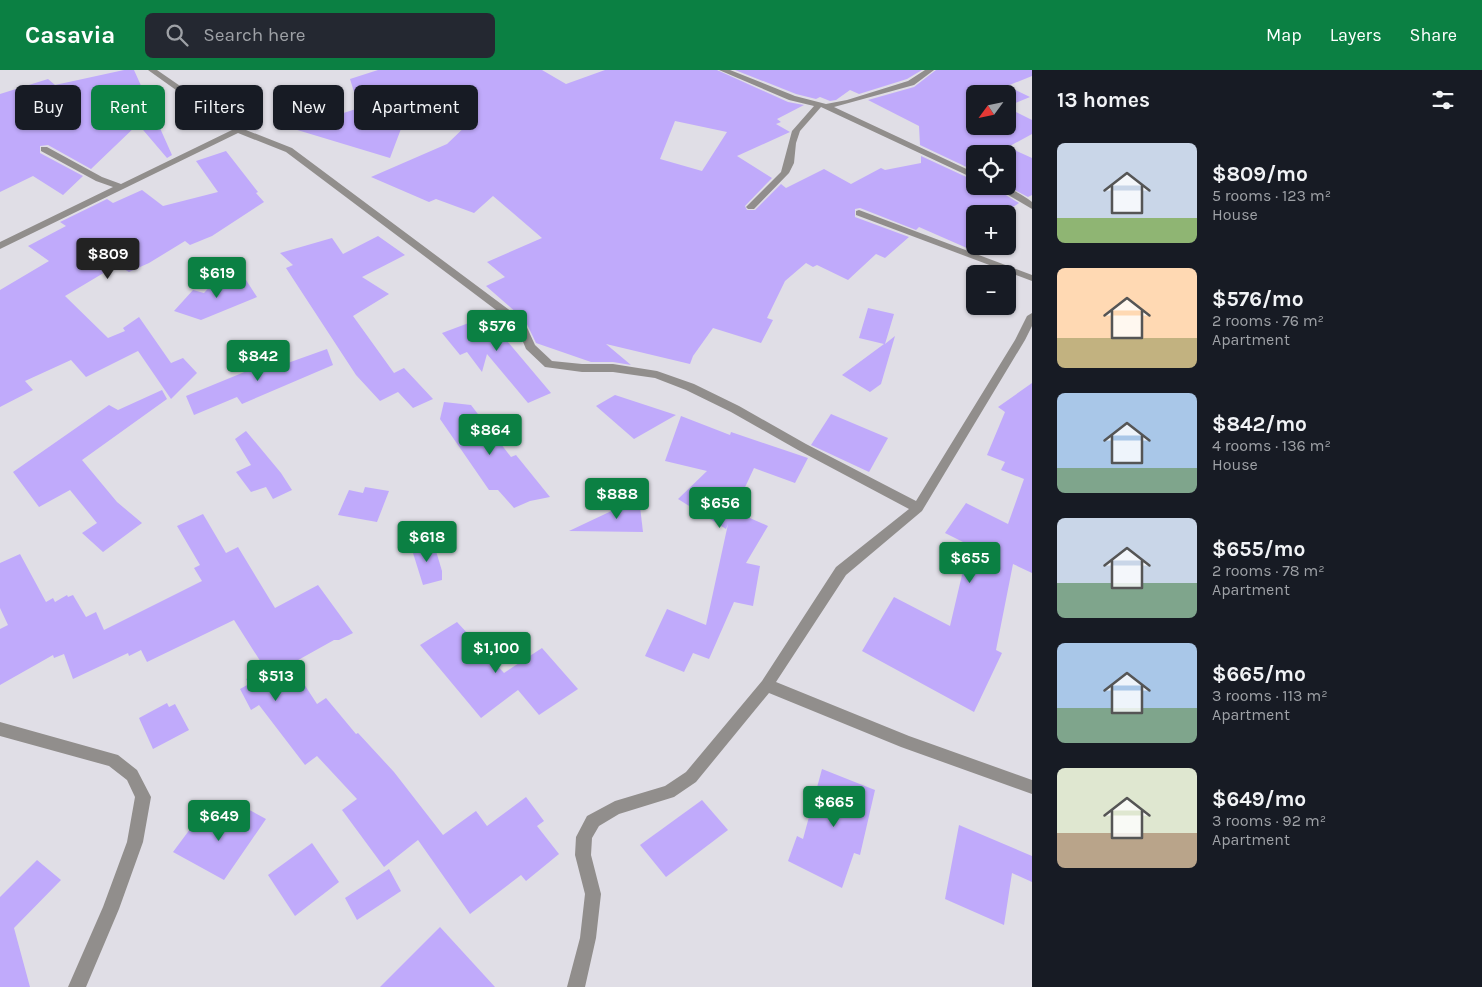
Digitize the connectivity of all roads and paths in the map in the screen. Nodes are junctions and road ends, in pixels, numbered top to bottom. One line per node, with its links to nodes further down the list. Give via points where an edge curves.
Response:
1 (152, 70): 4 (street)
2 (723, 70): 5 (street, via 792,98)
3 (930, 70): 5 (street, via 912,83 848,102)
4 (175, 86)
5 (822, 105): 8 (street); 12 (street, via 794,136 784,177)
6 (238, 130): 9 (street); 17 (street, via 289,150 520,323 530,347 548,364 614,368 657,375 690,387)
7 (44, 149): 9 (street, via 99,179)
8 (966, 172)
9 (121, 187): 14 (street)
10 (1014, 195): 11 (street)
11 (1032, 206)
12 (751, 207)
13 (859, 213): 15 (street)
14 (0, 246)
15 (1032, 278)
16 (1032, 316): 17 (street)
17 (918, 508): 18 (street, via 841,571)
18 (767, 686): 20 (street, via 906,742); 22 (street, via 691,777 669,792 615,808 593,821 584,837 583,855 593,894 588,938)
19 (0, 729): 21 (street, via 113,760 132,775 143,797 132,850)
20 (1032, 787)
21 (77, 987)
22 (576, 987)

